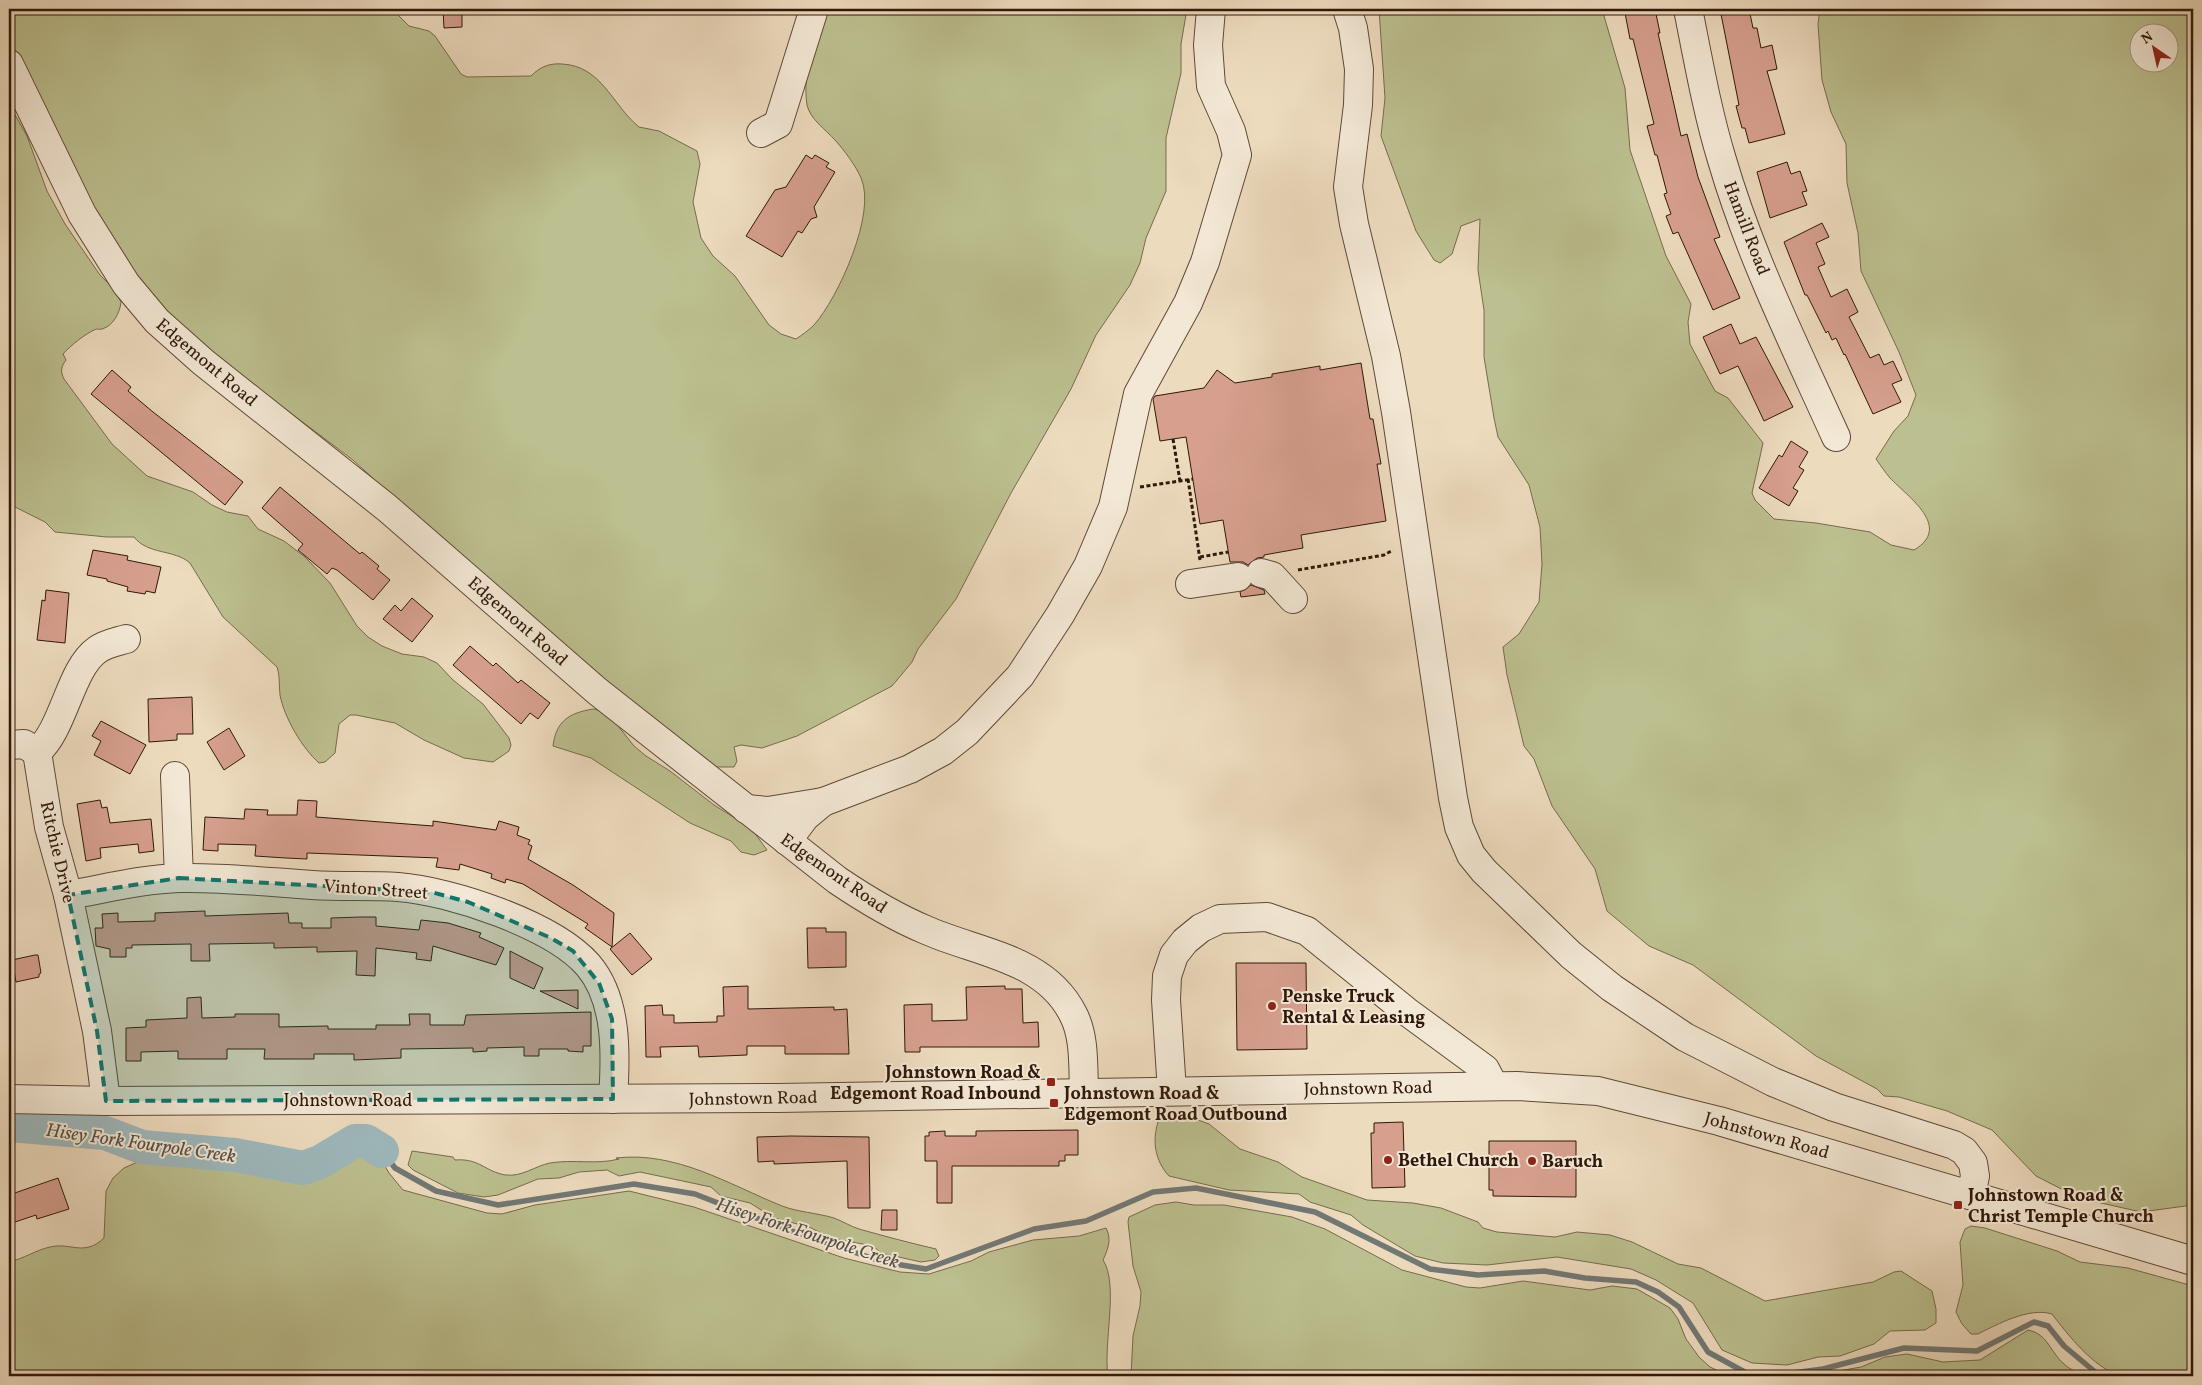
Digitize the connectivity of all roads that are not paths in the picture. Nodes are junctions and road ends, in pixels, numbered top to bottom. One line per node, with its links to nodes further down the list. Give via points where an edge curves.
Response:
1 (814, 9): 6 (street, via 778,124)
2 (1211, 9): 14 (street, via 1208,45 1211,86 1232,131 1237,155 1206,262 1188,303 1138,394 1113,507 1088,566 1020,676 957,742 910,769)
3 (1346, 9): 25 (street, via 1353,28 1359,69 1349,172 1352,214 1386,356 1453,798 1471,856 1508,896 1590,971 1685,1038 1814,1100 1937,1138 1964,1151 1973,1163 1975,1176)
4 (1688, 9): 7 (street, Hamill Road, via 1711,122 1738,209)
5 (9, 64): 15 (street, Edgemont Road, via 91,230 126,284 157,321 203,362 387,508 604,697)
6 (761, 133)
7 (1836, 437)
8 (1195, 574): 9 (street, via 1272,576)
9 (1293, 599)
10 (126, 639): 12 (street, via 95,651 49,739)
11 (9, 745): 12 (street, via 24,744)
12 (36, 752): 18 (street, Ritchie Drive, via 49,827)
13 (175, 776): 17 (street)
14 (823, 802): 15 (street, via 768,811); 16 (street)
15 (746, 809): 16 (street, Edgemont Road)
16 (787, 841): 21 (street, Edgemont Road, via 837,880 894,914 959,944 1017,963 1044,978 1066,1001 1074,1016 1082,1052)
17 (179, 878): 18 (street, Vinton Street); 23 (street, Vinton Street, via 398,887 431,892 468,902 551,938 573,951 588,966 607,1000 612,1019)
18 (68, 895): 24 (street, Ritchie Drive, via 97,1031)
19 (1494, 1086): 20 (street, Johnstown Road); 20 (street, via 1485,1069 1406,1011 1308,931 1267,917 1220,919 1191,936 1174,955 1166,1000); 25 (street, Johnstown Road, via 1551,1086 1598,1091 1775,1136)
20 (1172, 1091): 21 (street, Johnstown Road)
21 (1084, 1092): 23 (street, Johnstown Road)
22 (9, 1099): 24 (street, Johnstown Road)
23 (612, 1099): 24 (street, Johnstown Road)
24 (106, 1101)
25 (1971, 1195): 26 (street, Johnstown Road)
26 (2193, 1261)

